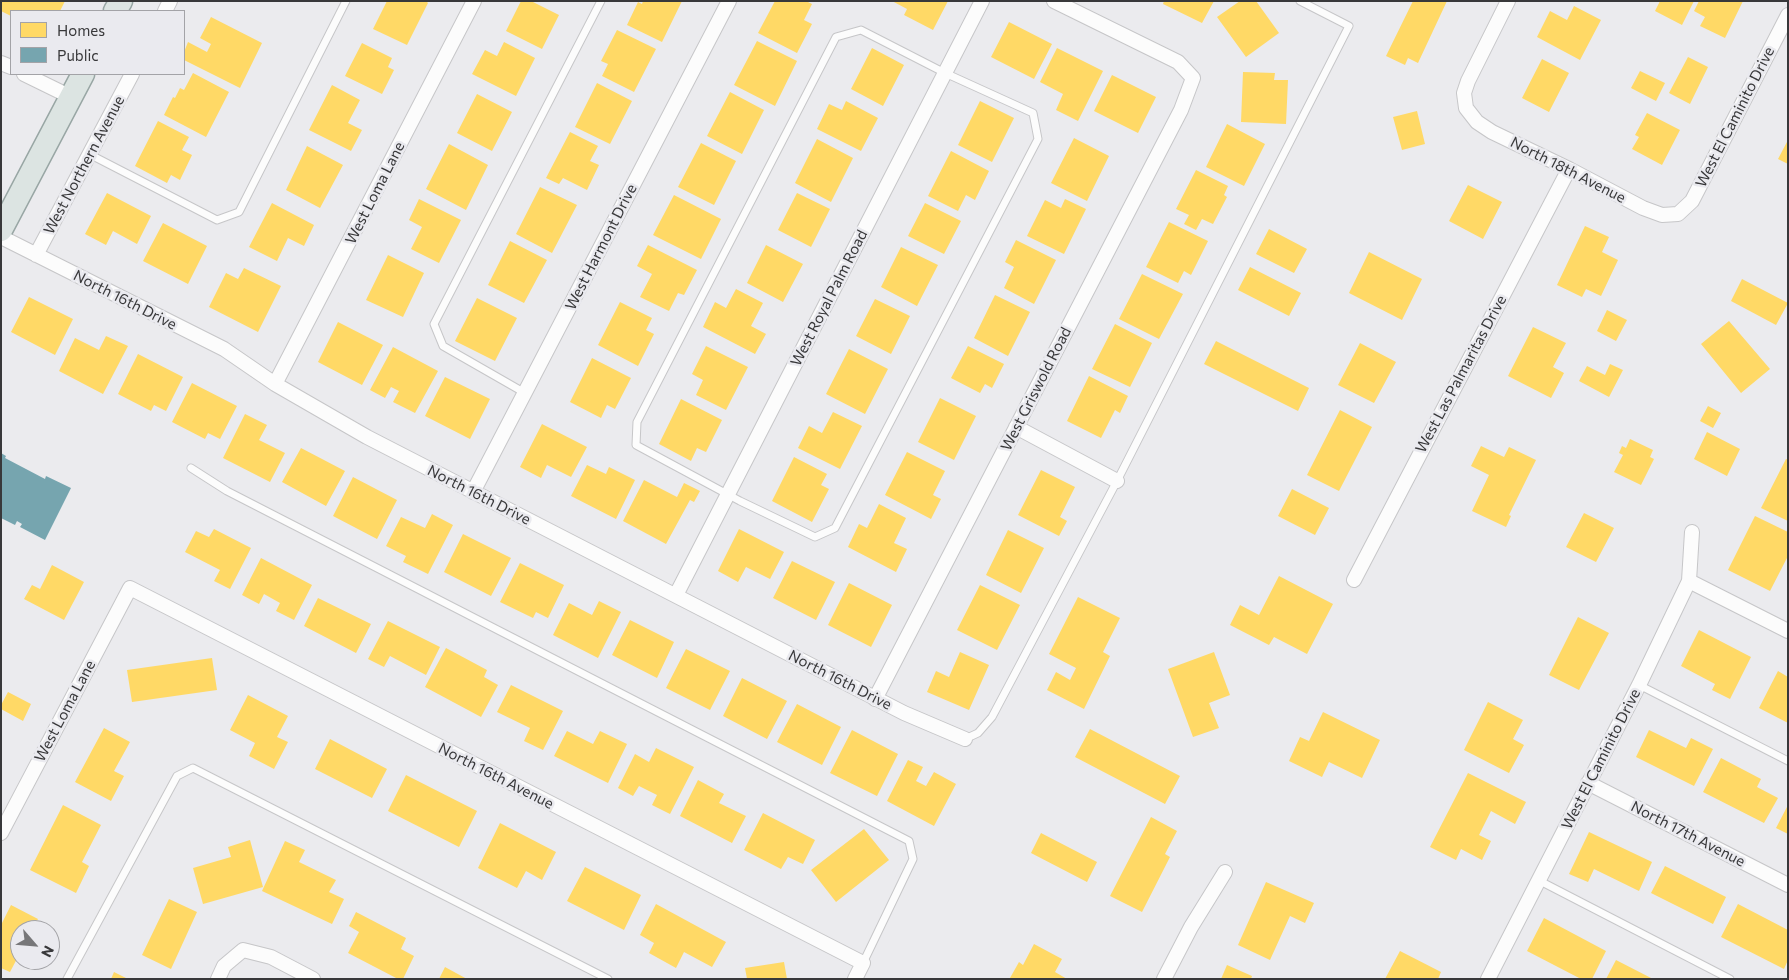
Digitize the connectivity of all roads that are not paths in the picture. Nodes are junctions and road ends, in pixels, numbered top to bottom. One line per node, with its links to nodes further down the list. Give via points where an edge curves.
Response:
1 (346, 1): 15 (lane, via 239,212 217,220)
2 (474, 1): 21 (street, West Loma Lane)
3 (601, 1): 22 (lane, via 434,324 443,346)
4 (729, 1): 22 (street, West Harmont Drive)
5 (982, 1): 10 (street, West Royal Palm Road)
6 (1054, 1): 23 (street, West Griswold Road, via 1178,62 1193,78 1181,110)
7 (1300, 1): 25 (lane, via 1349,26)
8 (1508, 1): 16 (street, North 18th Avenue, via 1468,81 1464,94 1466,108 1477,122 1492,132)
9 (1788, 15): 17 (street, West El Caminito Drive, via 1692,201)
10 (945, 73): 27 (street, West Royal Palm Road); 27 (lane, via 1033,114 1038,139 835,528 815,537); 27 (lane, via 861,30 836,37 650,396 637,422 636,444)
11 (26, 75): 14 (street)
12 (82, 75): 14 (main road)
13 (131, 75): 15 (street, West Northern Avenue)
14 (71, 97): 18 (main road)
15 (89, 154): 20 (street, West Northern Avenue)
16 (1569, 169): 17 (street, North 18th Avenue, via 1643,208 1662,215); 29 (street, West Las Palmaritas Drive)
17 (1678, 214)
18 (1, 230)
19 (1, 237): 20 (street, North 16th Drive)
20 (36, 256): 21 (street, North 16th Drive, via 224,349)
21 (276, 384): 26 (street, North 16th Drive, via 367,437)
22 (526, 393): 26 (street, West Harmont Drive)
23 (1016, 427): 25 (street); 35 (street, West Griswold Road)
24 (191, 468): 43 (lane, via 227,491 909,842 914,859)
25 (1117, 481): 36 (lane, via 992,717 978,733)
26 (473, 492): 32 (street, North 16th Drive)
27 (728, 494): 32 (street, West Royal Palm Road)
28 (1692, 532): 30 (street, West El Caminito Drive)
29 (1354, 580)
30 (1690, 581): 33 (street); 34 (street, West El Caminito Drive)
31 (130, 588): 39 (street, West Loma Lane); 43 (street, North 16th Avenue)
32 (676, 596): 35 (street, North 16th Drive)
33 (1788, 631)
34 (1639, 684): 37 (lane); 38 (street, West El Caminito Drive)
35 (875, 698): 36 (street, North 16th Drive)
36 (965, 739)
37 (1788, 760)
38 (1588, 784): 41 (street, West El Caminito Drive); 42 (street, North 17th Avenue)
39 (1, 833)
40 (1225, 872): 49 (street)
41 (1538, 880): 50 (street, West El Caminito Drive); 51 (lane)
42 (1788, 885)
43 (863, 963): 48 (street)
44 (67, 979): 47 (lane, via 177,776 193,768)
45 (218, 979): 46 (street, via 224,966 243,950 271,957)
46 (313, 979)
47 (608, 979)
48 (855, 979)
49 (1164, 979)
50 (1488, 979)
51 (1730, 979)

